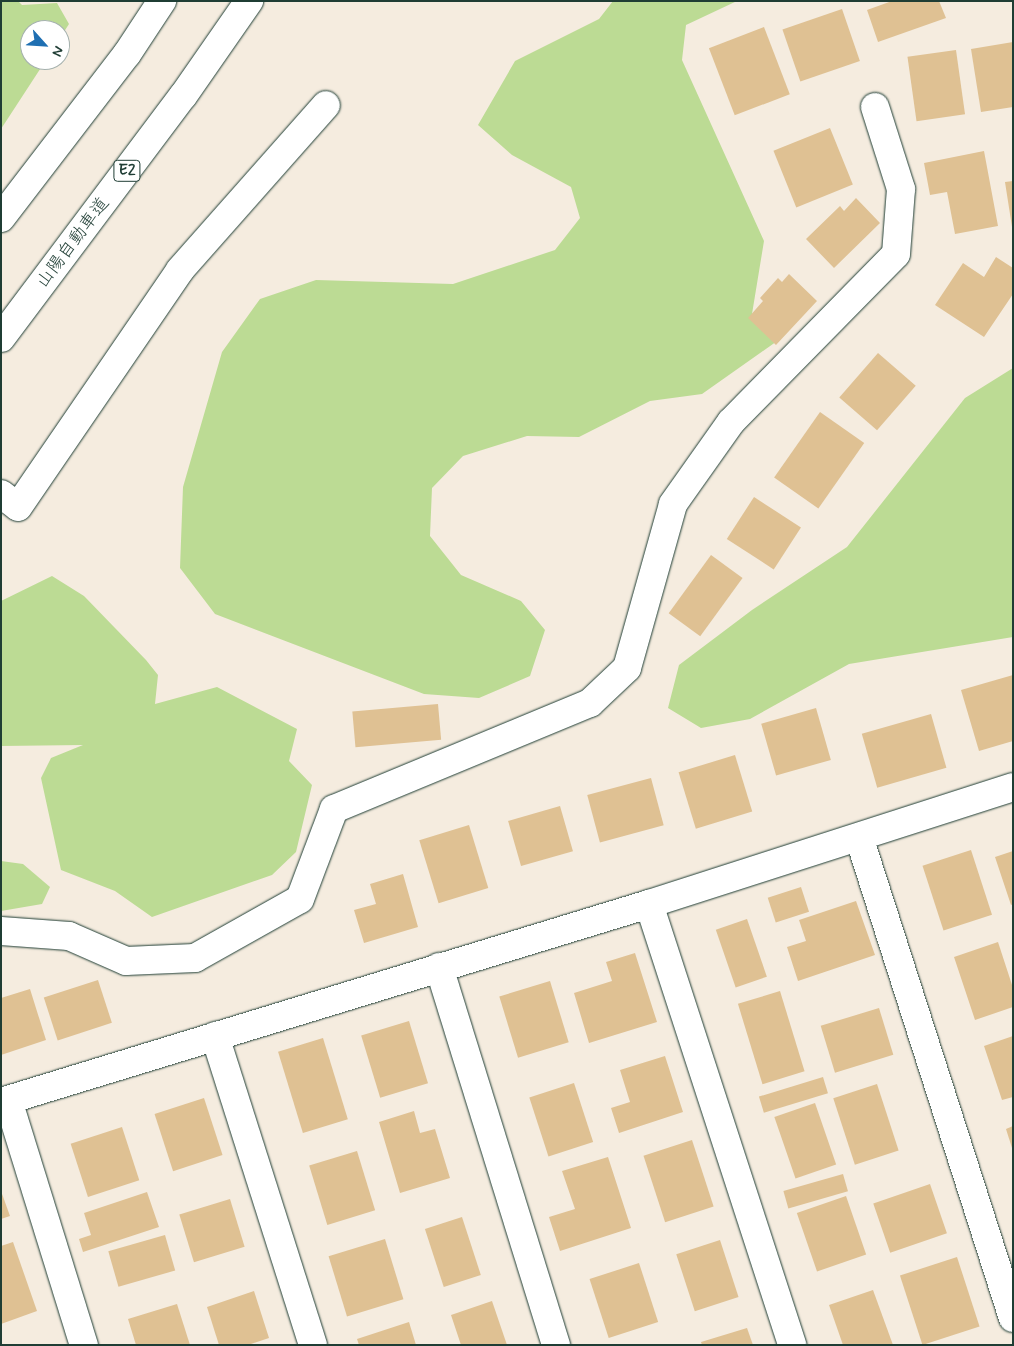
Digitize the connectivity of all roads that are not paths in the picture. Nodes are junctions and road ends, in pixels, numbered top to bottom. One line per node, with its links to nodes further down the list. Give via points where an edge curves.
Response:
1 (162, 1): 5 (main road, via 127,54)
2 (249, 1): 6 (main road, 山陽自動車道 / E2, via 184,96)
3 (326, 105): 7 (main road, via 180,270 18,507)
4 (875, 107): 11 (main road, via 901,189 896,254 731,422 673,504 627,668 596,698 334,810 300,899 195,958 126,961 69,936)
5 (1, 218)
6 (1, 338)
7 (1, 494)
8 (1013, 787): 9 (main road)
9 (859, 838): 10 (main road); 15 (main road)
10 (649, 904): 12 (main road); 19 (main road)
11 (1, 931)
12 (439, 967): 13 (main road); 18 (main road)
13 (215, 1036): 14 (main road); 17 (main road)
14 (5, 1101): 16 (main road)
15 (1013, 1318)
16 (84, 1345)
17 (313, 1345)
18 (556, 1345)
19 (792, 1345)

